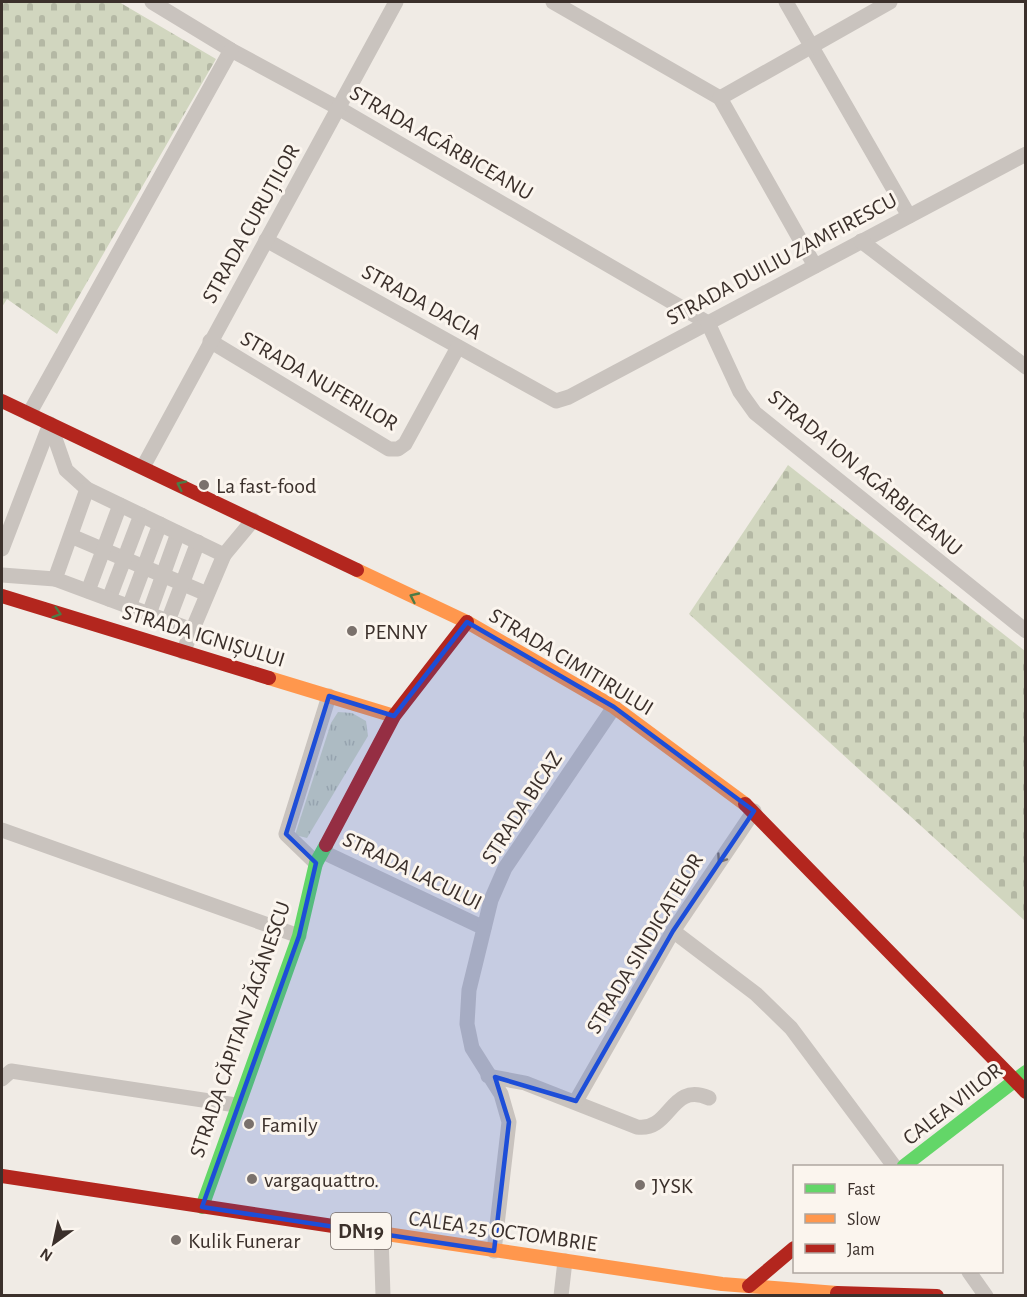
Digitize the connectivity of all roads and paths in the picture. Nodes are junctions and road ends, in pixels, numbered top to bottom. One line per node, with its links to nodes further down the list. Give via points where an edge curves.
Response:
1 (152, 2): 7 (street, STRADA AGÂRBICEANU)
2 (396, 2): 9 (street, STRADA CURUȚILOR)
3 (553, 2): 8 (street)
4 (786, 2): 6 (street)
5 (890, 2): 6 (street)
6 (813, 47): 8 (street); 11 (street)
7 (231, 50): 9 (street, STRADA AGÂRBICEANU); 21 (street)
8 (720, 98): 14 (street)
9 (340, 109): 12 (street, STRADA CURUȚILOR); 15 (street, STRADA AGÂRBICEANU)
10 (1026, 154): 11 (street, STRADA DUILIU ZAMFIRESCU)
11 (909, 216): 13 (street, STRADA DUILIU ZAMFIRESCU)
12 (266, 240): 16 (street, STRADA CURUȚILOR); 17 (street, STRADA DACIA)
13 (861, 241): 14 (street, STRADA DUILIU ZAMFIRESCU); 18 (street)
14 (815, 266): 15 (street, STRADA DUILIU ZAMFIRESCU)
15 (708, 322): 20 (street, STRADA DUILIU ZAMFIRESCU); 50 (street, STRADA ION AGÂRBICEANU, via 740,392 754,413)
16 (210, 341): 17 (street, STRADA NUFERILOR, via 389,449 398,450 405,444); 23 (street, STRADA CURUȚILOR)
17 (458, 347): 20 (street, STRADA DACIA)
18 (1026, 367)
19 (2, 401): 21 (street, STRADA CIMITIRULUI)
20 (556, 401)
21 (29, 414): 22 (street, STRADA CIMITIRULUI)
22 (50, 424): 23 (street, STRADA CIMITIRULUI); 24 (street, via 66,470); 32 (street)
23 (143, 467): 27 (street, STRADA CIMITIRULUI, one-way to 23)
24 (87, 489): 25 (street); 30 (street)
25 (120, 505): 26 (street); 33 (street)
26 (141, 515): 28 (street); 35 (street)
27 (253, 520): 34 (street); 48 (street, STRADA CIMITIRULUI, one-way to 27)
28 (160, 524): 29 (street); 36 (street)
29 (178, 533): 31 (street); 38 (street)
30 (70, 536): 33 (street); 39 (street)
31 (198, 542): 34 (street); 40 (street)
32 (2, 549)
33 (103, 550): 35 (street); 41 (street)
34 (224, 555): 42 (street)
35 (124, 559): 36 (street); 44 (street)
36 (144, 567): 38 (street); 45 (street)
37 (2, 575): 39 (street)
38 (163, 575): 40 (street); 46 (street)
39 (56, 579): 41 (street)
40 (183, 583): 42 (street); 47 (street)
41 (87, 591): 44 (street)
42 (207, 594): 49 (street)
43 (2, 596): 51 (street, STRADA IGNIȘULUI, one-way to 51)
44 (109, 599): 45 (street)
45 (129, 607): 46 (street)
46 (149, 614): 47 (street)
47 (168, 621): 49 (street)
48 (467, 622): 53 (street, STRADA CIMITIRULUI); 54 (street, STRADA CĂPITAN ZĂGĂNESCU)
49 (192, 630): 51 (street)
50 (1026, 631)
51 (183, 652): 52 (street, STRADA IGNIȘULUI)
52 (329, 696): 54 (street, STRADA IGNIȘULUI); 57 (street, via 286,834)
53 (614, 707): 55 (street, STRADA CIMITIRULUI); 58 (street, STRADA BICAZ, via 505,868)
54 (394, 716): 57 (street, STRADA CĂPITAN ZĂGĂNESCU)
55 (754, 811): 59 (street, STRADA SINDICATELOR, one-way to 59); 62 (street, STRADA CIMITIRULUI)
56 (2, 830): 60 (street)
57 (320, 858): 58 (street, STRADA LACULUI); 60 (street, STRADA CĂPITAN ZĂGĂNESCU)
58 (484, 928): 61 (street, STRADA BICAZ, via 469,990 467,1024 472,1048)
59 (673, 931): 66 (street, STRADA SINDICATELOR); 68 (street, via 756,994 791,1028)
60 (299, 936): 67 (street, STRADA CĂPITAN ZĂGĂNESCU)
61 (488, 1076): 66 (street, via 525,1083); 74 (street, STRADA BICAZ, via 501,1094 509,1122)
62 (1021, 1076): 64 (street, STRADA CIMITIRULUI); 69 (street, CALEA VIILOR)
63 (2, 1079): 67 (street, via 11,1071)
64 (1026, 1092)
65 (709, 1098): 66 (street, via 689,1094 647,1129)
66 (576, 1101)
67 (236, 1105): 71 (street, STRADA CĂPITAN ZĂGĂNESCU)
68 (893, 1165)
69 (907, 1165)
70 (2, 1176): 71 (street, CALEA 25 OCTOMBRIE / DN19)
71 (202, 1207): 72 (street, CALEA 25 OCTOMBRIE / DN19)
72 (381, 1234): 74 (street, CALEA 25 OCTOMBRIE / DN19); 80 (street)
73 (793, 1250): 77 (street)
74 (494, 1251): 75 (street, CALEA 25 OCTOMBRIE / DN19)
75 (565, 1261): 78 (street, CALEA 25 OCTOMBRIE / DN19); 81 (street)
76 (970, 1273): 83 (street)
77 (749, 1287): 78 (street, CALEA 25 OCTOMBRIE / DN19); 79 (street, DN19)
78 (719, 1290)
79 (836, 1294): 82 (street, DN19)
80 (383, 1296)
81 (561, 1296)
82 (937, 1296)
83 (986, 1296)

